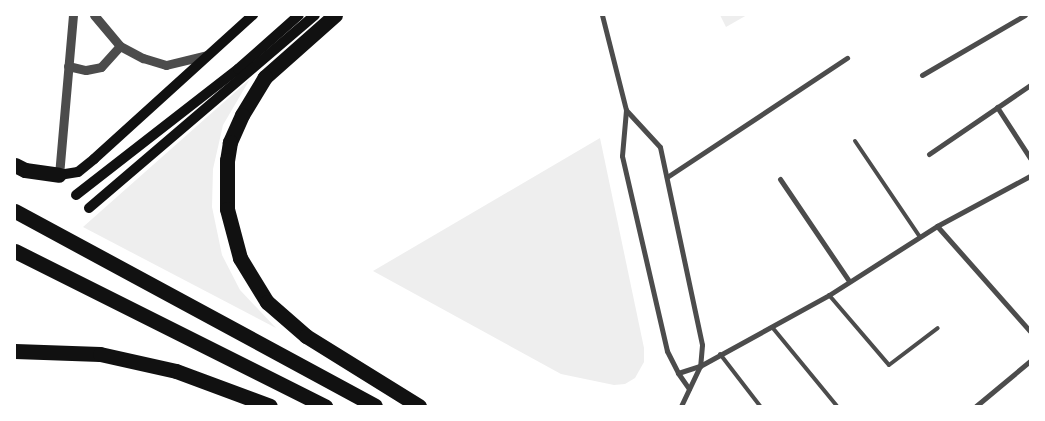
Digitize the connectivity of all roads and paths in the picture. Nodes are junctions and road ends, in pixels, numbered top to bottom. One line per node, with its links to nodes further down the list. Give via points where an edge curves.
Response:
1 (73, 15): 12 (street)
2 (94, 15): 9 (street)
3 (253, 15): 10 (main road)
4 (299, 15): 25 (main road, via 238,69)
5 (315, 15): 26 (main road)
6 (335, 15): 45 (highway, via 265,77 242,115 230,142 227,160 227,209 240,258 267,302 306,336)
7 (602, 15): 16 (street)
8 (1025, 15): 13 (street)
9 (120, 46): 10 (street, via 166,65); 12 (street, via 101,67 86,70)
10 (207, 55): 21 (main road, via 78,172)
11 (848, 58): 23 (street)
12 (68, 66): 21 (street)
13 (922, 75)
14 (1030, 85): 15 (street)
15 (997, 107): 18 (street); 19 (street)
16 (626, 110): 23 (street, via 660,147); 40 (street, via 622,156 667,351)
17 (855, 141): 29 (lane)
18 (929, 154)
19 (1030, 158)
20 (15, 165): 21 (highway, via 25,170)
21 (59, 175)
22 (1030, 176): 28 (street)
23 (667, 177): 39 (street, via 702,345)
24 (780, 179): 31 (street)
25 (76, 195)
26 (89, 208)
27 (15, 211): 44 (highway)
28 (937, 226): 29 (street); 35 (street)
29 (920, 237): 31 (street)
30 (15, 251): 43 (highway)
31 (849, 281): 32 (street)
32 (829, 295): 33 (street); 34 (lane, via 890,366)
33 (772, 327): 37 (street); 48 (lane)
34 (938, 328)
35 (1030, 332)
36 (15, 351): 42 (highway, via 100,354 176,371)
37 (720, 354): 39 (street); 47 (lane)
38 (1030, 361): 49 (street)
39 (700, 366): 40 (street); 41 (street)
40 (678, 374): 41 (street)
41 (690, 389): 46 (street)
42 (270, 406)
43 (326, 406)
44 (375, 406)
45 (419, 406)
46 (681, 406)
47 (760, 406)
48 (837, 406)
49 (976, 406)

